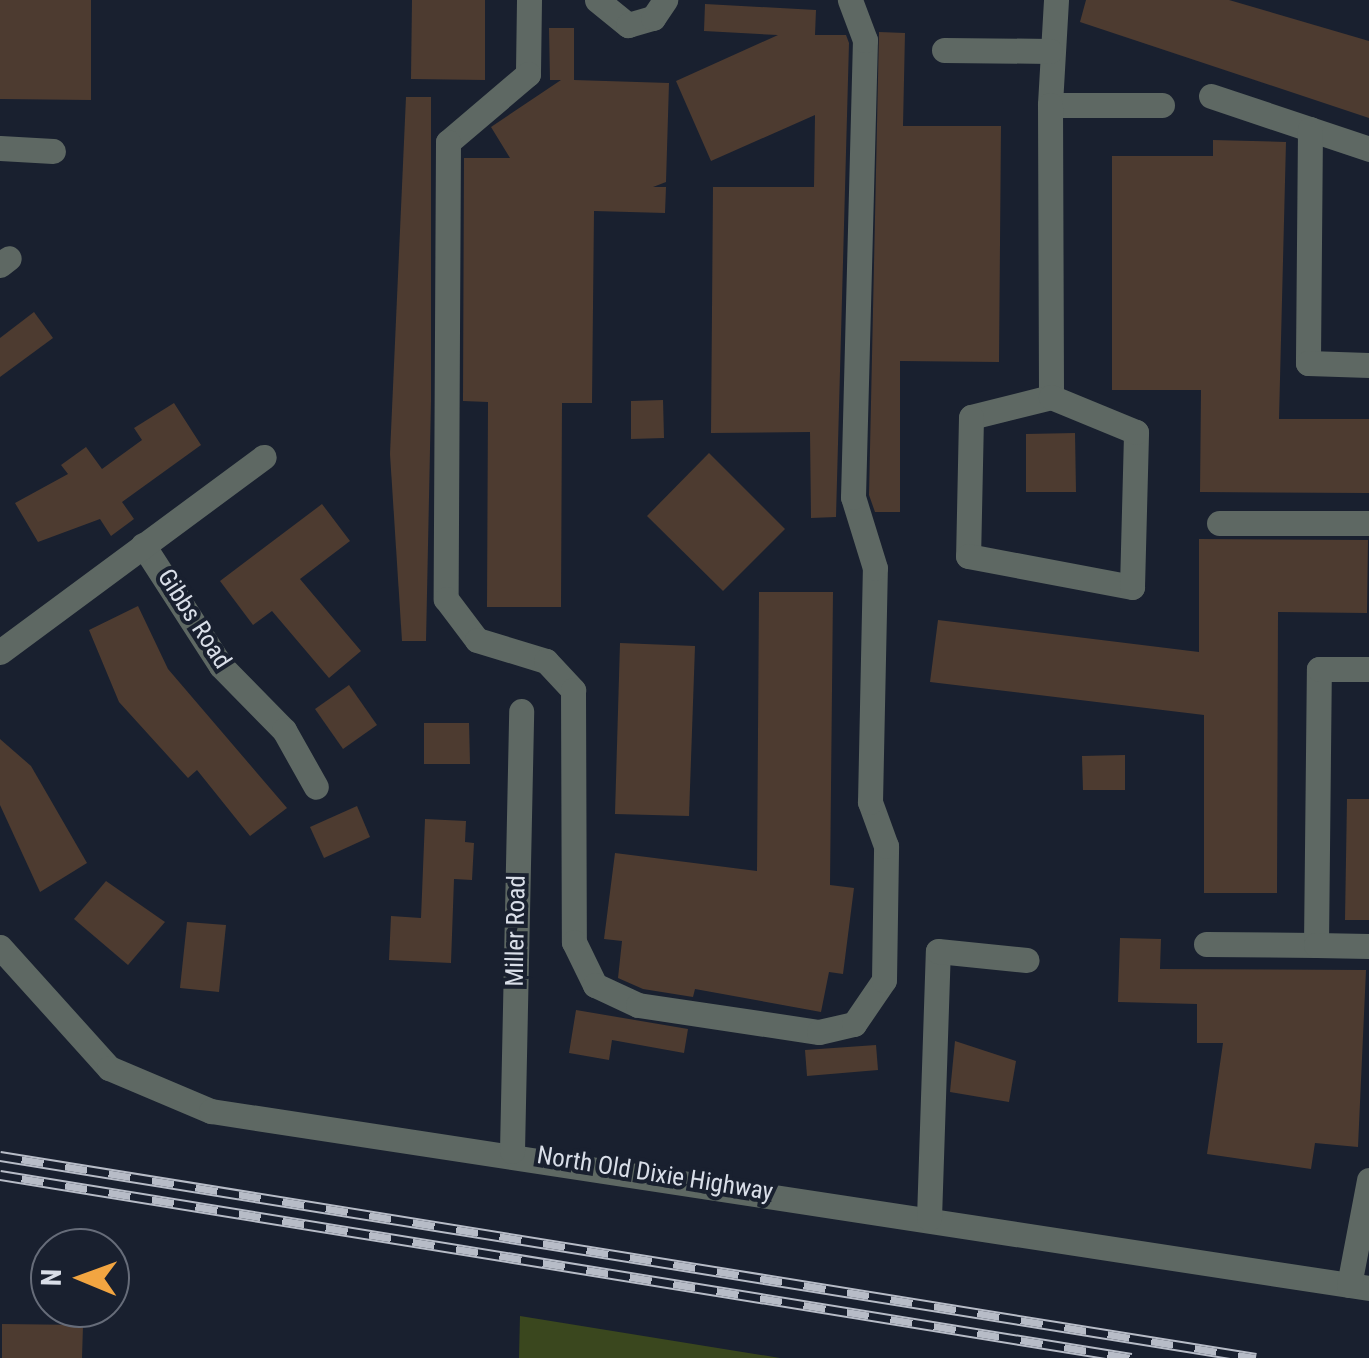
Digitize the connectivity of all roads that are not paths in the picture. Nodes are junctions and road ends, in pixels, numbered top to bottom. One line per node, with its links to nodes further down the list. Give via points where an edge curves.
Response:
1 (529, 0): 4 (street, via 528,74 448,142 446,598 477,640 546,661 573,690 574,942 595,985 638,1005 819,1032 854,1024 884,980 886,846 870,802 875,568 853,497 865,40)
2 (597, 0): 3 (street, via 628,24 652,18)
3 (665, 0)
4 (850, 0)
5 (1056, 0): 7 (street)
6 (944, 50): 7 (street)
7 (1050, 51): 9 (street)
8 (1211, 96): 11 (street)
9 (1050, 105): 10 (street); 16 (street)
10 (1162, 105)
11 (1310, 129): 13 (street); 15 (street, via 1308,364)
12 (0, 148): 14 (street)
13 (1369, 149)
14 (53, 151)
15 (1369, 365)
16 (1050, 397): 16 (street, via 971,417 968,556 1132,587 1136,432)
17 (264, 457): 20 (street, Gibbs Road)
18 (1218, 523): 19 (street)
19 (1369, 523)
20 (143, 545): 21 (street, Gibbs Road); 24 (street, Gibbs Road)
21 (0, 652)
22 (1369, 670): 26 (street, via 1319,669)
23 (521, 711): 30 (street, Miller Road)
24 (316, 788)
25 (1206, 944): 26 (street)
26 (1316, 945): 27 (street)
27 (1369, 946)
28 (0, 947): 30 (street, North Old Dixie Highway, via 70,1032 130,1080 211,1111)
29 (1027, 960): 32 (street, via 938,950)
30 (512, 1151): 32 (street, North Old Dixie Highway)
31 (1369, 1180): 33 (street)
32 (929, 1218): 33 (street, North Old Dixie Highway)
33 (1359, 1287)

